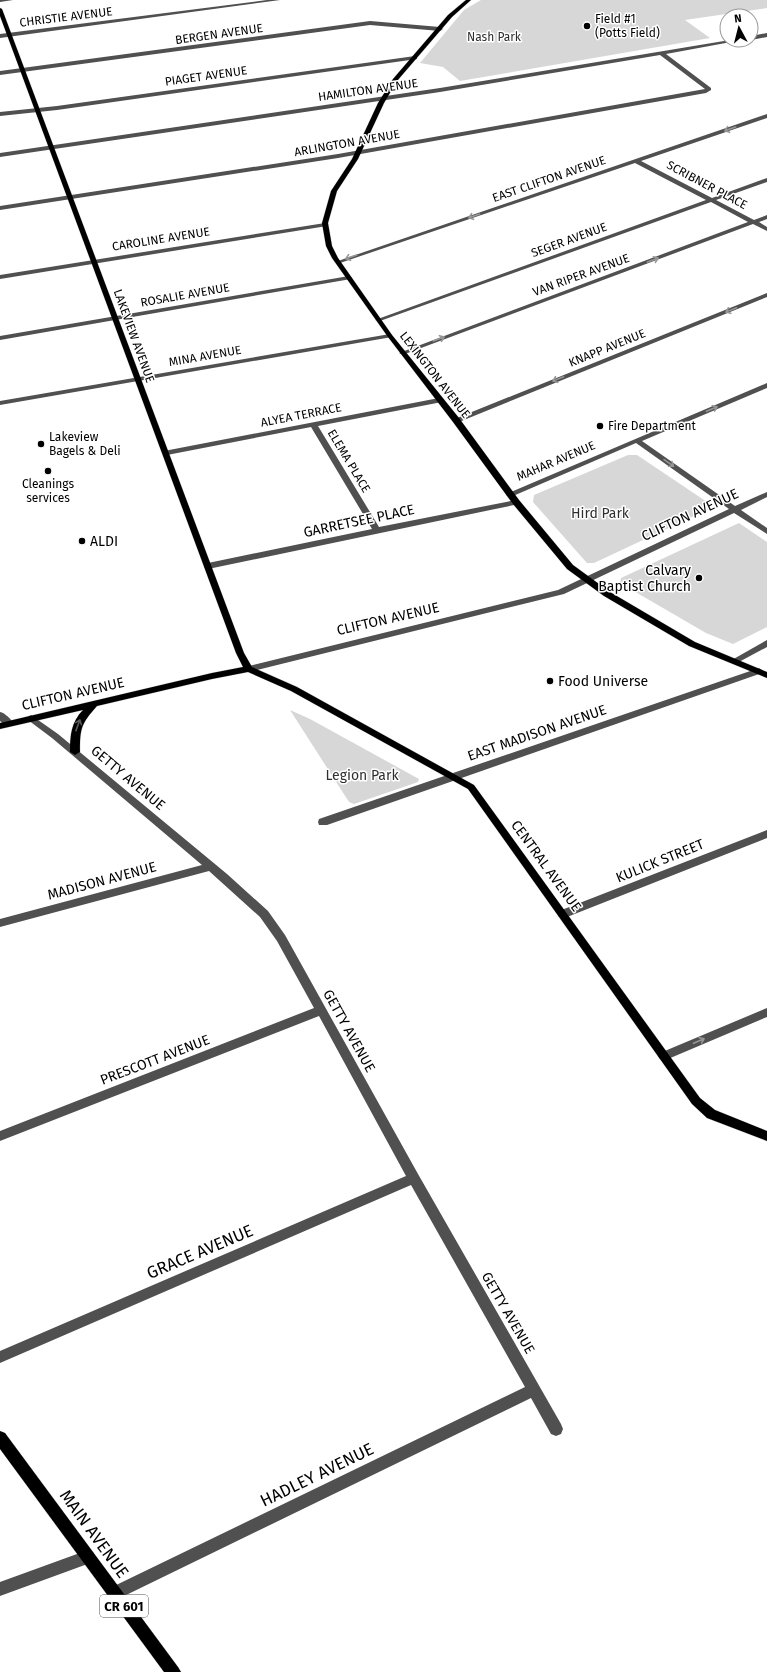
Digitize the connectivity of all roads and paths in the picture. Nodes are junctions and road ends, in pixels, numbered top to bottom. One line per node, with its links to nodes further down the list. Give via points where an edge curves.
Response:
1 (11, 0): 4 (street)
2 (278, 0): 7 (street, CHRISTIE AVENUE)
3 (469, 0): 6 (main road, LEXINGTON AVENUE, via 450,16)
4 (0, 1)
5 (0, 9): 7 (main road, LAKEVIEW AVENUE)
6 (440, 30): 11 (main road, LEXINGTON AVENUE); 12 (street, BERGEN AVENUE, via 370,24)
7 (10, 35): 8 (street, CHRISTIE AVENUE); 12 (main road, LAKEVIEW AVENUE)
8 (0, 36)
9 (719, 43): 10 (street, HAMILTON AVENUE)
10 (661, 53): 14 (street, HAMILTON AVENUE); 19 (street, ARLINGTON AVENUE, via 709,89)
11 (415, 58): 14 (main road, LEXINGTON AVENUE, via 395,80); 15 (street, PIAGET AVENUE)
12 (23, 70): 13 (street, BERGEN AVENUE); 15 (main road, LAKEVIEW AVENUE)
13 (0, 73)
14 (384, 99): 18 (street, HAMILTON AVENUE); 19 (main road, LEXINGTON AVENUE)
15 (38, 110): 16 (street, PIAGET AVENUE); 18 (main road, LAKEVIEW AVENUE)
16 (0, 114)
17 (767, 116): 21 (street, EAST CLIFTON AVENUE, one-way to 21)
18 (52, 147): 20 (street, HAMILTON AVENUE); 23 (main road, LAKEVIEW AVENUE)
19 (358, 152): 23 (street, ARLINGTON AVENUE); 28 (main road, LEXINGTON AVENUE, via 334,191)
20 (0, 155)
21 (636, 161): 24 (street, SCRIBNER PLACE); 31 (street, EAST CLIFTON AVENUE, one-way to 31)
22 (767, 180): 24 (street, SEGER AVENUE)
23 (70, 197): 25 (street, ARLINGTON AVENUE); 30 (main road, LAKEVIEW AVENUE)
24 (711, 200): 27 (street, SCRIBNER PLACE); 36 (street, SEGER AVENUE)
25 (0, 208)
26 (767, 217): 27 (street, VAN RIPER AVENUE)
27 (754, 222): 29 (street, SCRIBNER PLACE); 39 (street, VAN RIPER AVENUE, one-way to 27)
28 (325, 225): 30 (street, CAROLINE AVENUE); 31 (main road, LEXINGTON AVENUE, via 328,246)
29 (767, 229)
30 (94, 261): 32 (street, CAROLINE AVENUE); 35 (main road, LAKEVIEW AVENUE)
31 (338, 262): 33 (main road, LEXINGTON AVENUE)
32 (0, 277)
33 (349, 278): 35 (street, ROSALIE AVENUE); 36 (main road, LEXINGTON AVENUE)
34 (767, 295): 44 (street, KNAPP AVENUE, one-way to 44)
35 (116, 318): 38 (street, ROSALIE AVENUE); 40 (main road, LAKEVIEW AVENUE)
36 (378, 320): 37 (main road, LEXINGTON AVENUE)
37 (390, 336): 39 (main road, LEXINGTON AVENUE); 40 (street, MINA AVENUE)
38 (0, 338)
39 (403, 353): 42 (main road, LEXINGTON AVENUE)
40 (138, 378): 43 (street, MINA AVENUE); 47 (main road, LAKEVIEW AVENUE)
41 (767, 385): 46 (street, MAHAR AVENUE, one-way to 41)
42 (439, 400): 44 (main road, LEXINGTON AVENUE); 45 (street, ALYEA TERRACE)
43 (0, 403)
44 (456, 420): 48 (main road, LEXINGTON AVENUE)
45 (313, 424): 47 (street, ALYEA TERRACE); 52 (street, ELEMA PLACE)
46 (638, 441): 48 (street, MAHAR AVENUE); 51 (street, one-way to 51)
47 (167, 453): 54 (main road, LAKEVIEW AVENUE)
48 (510, 494): 50 (main road, LEXINGTON AVENUE)
49 (767, 494): 51 (street, CLIFTON AVENUE)
50 (516, 502): 52 (street, GARRETSEE PLACE); 55 (main road, LEXINGTON AVENUE, via 570,567)
51 (735, 510): 53 (street); 55 (street, CLIFTON AVENUE)
52 (377, 530): 54 (street, GARRETSEE PLACE)
53 (767, 532)
54 (208, 566): 58 (main road, LAKEVIEW AVENUE, via 240,653)
55 (586, 580): 57 (main road, LEXINGTON AVENUE, via 692,644); 58 (street, CLIFTON AVENUE, via 561,592)
56 (767, 643): 57 (street)
57 (734, 661): 59 (main road, LEXINGTON AVENUE)
58 (249, 669): 60 (main road, CLIFTON AVENUE); 65 (main road, CENTRAL AVENUE, via 294,689)
59 (763, 673): 65 (street, EAST MADISON AVENUE)
60 (95, 704): 62 (main road, CLIFTON AVENUE); 64 (main road, one-way to 60, via 77,724 81,716)
61 (0, 715): 63 (street)
62 (31, 718): 63 (main road, CLIFTON AVENUE); 64 (street, GETTY AVENUE)
63 (5, 725)
64 (75, 752): 68 (street, GETTY AVENUE)
65 (454, 777): 66 (street, EAST MADISON AVENUE); 69 (main road, CENTRAL AVENUE, via 471,787 478,795)
66 (323, 822)
67 (767, 834): 69 (street, KULICK STREET)
68 (210, 866): 70 (street, MADISON AVENUE); 71 (street, GETTY AVENUE, via 264,914 281,938)
69 (564, 914): 73 (main road, CENTRAL AVENUE)
70 (0, 923)
71 (320, 1011): 74 (street, PRESCOTT AVENUE); 76 (street, GETTY AVENUE)
72 (767, 1012): 73 (street, one-way to 72)
73 (664, 1056): 75 (main road, CENTRAL AVENUE, via 696,1101 711,1114)
74 (0, 1136)
75 (767, 1136)
76 (414, 1178): 77 (street, GRACE AVENUE); 78 (street, GETTY AVENUE)
77 (0, 1357)
78 (534, 1390): 79 (street, GETTY AVENUE); 83 (street, HADLEY AVENUE)
79 (556, 1429)
80 (0, 1438): 81 (main road, MAIN AVENUE / CR 601)
81 (88, 1557): 82 (street); 83 (main road, MAIN AVENUE / CR 601)
82 (0, 1589)
83 (115, 1593): 84 (main road, MAIN AVENUE / CR 601)
84 (173, 1672)

